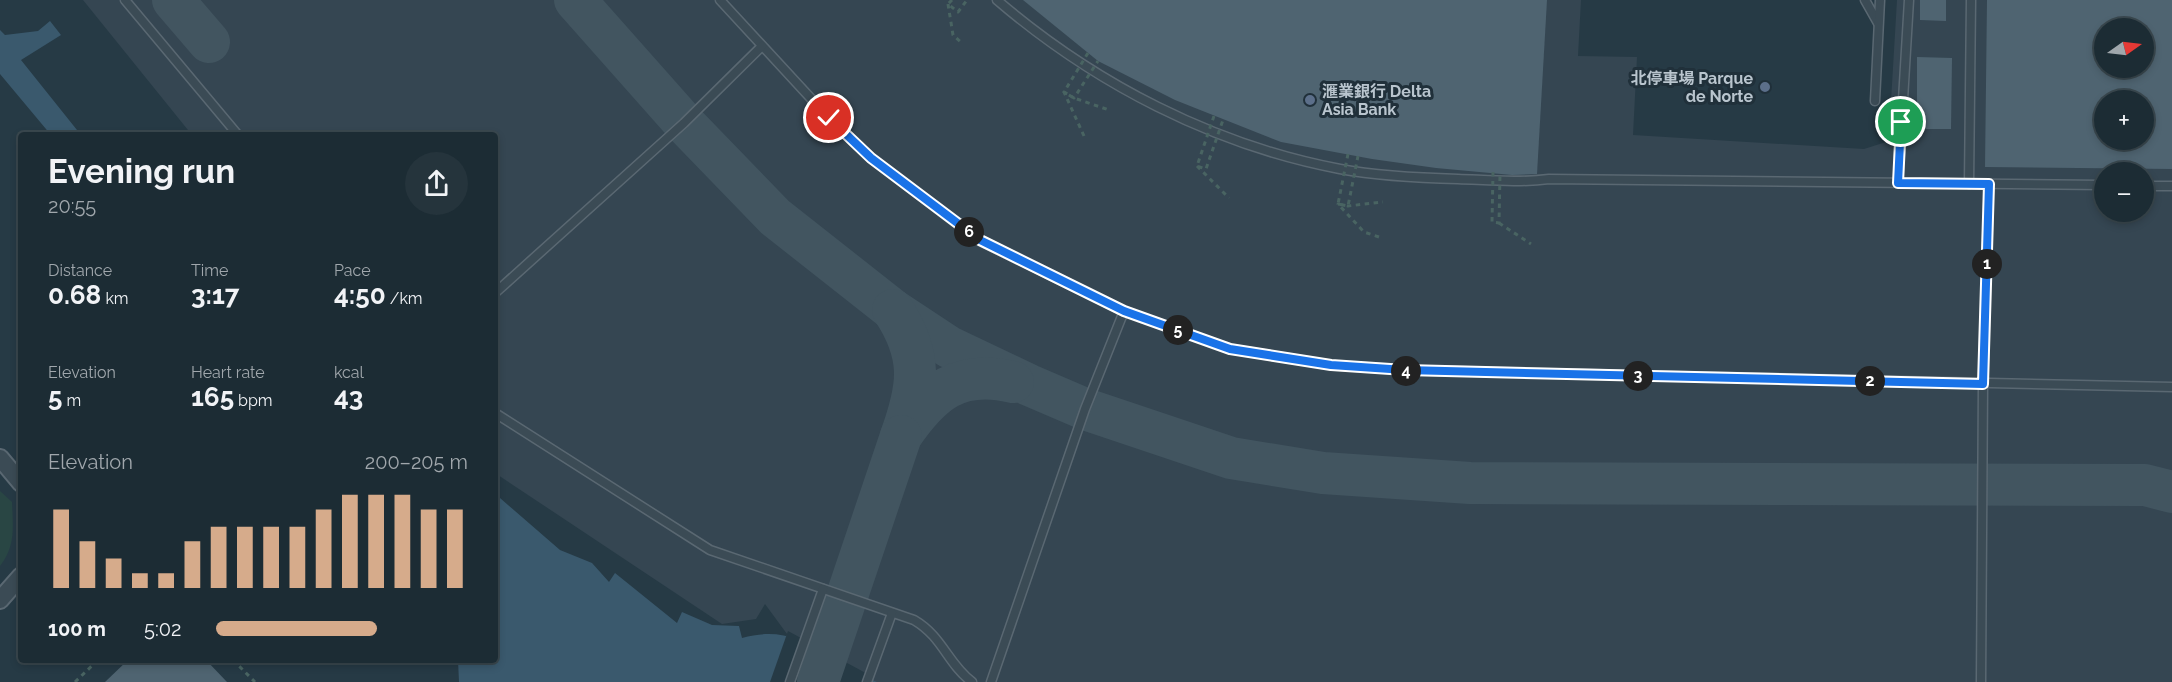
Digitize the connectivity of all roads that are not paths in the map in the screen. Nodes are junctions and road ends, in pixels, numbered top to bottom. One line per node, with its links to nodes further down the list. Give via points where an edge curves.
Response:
1 (126, 0): 11 (lane)
2 (720, 0): 9 (lane)
3 (997, 0): 12 (lane, via 1080,63 1146,102 1205,129 1341,169 1421,178 1529,181)
4 (1865, 0): 8 (lane)
5 (1880, 0): 8 (lane)
6 (1909, 0): 12 (lane)
7 (1971, 0): 13 (lane)
8 (1879, 26): 10 (lane)
9 (762, 46): 18 (lane, via 684,123); 19 (lane, via 871,158 980,240)
10 (1875, 101)
11 (236, 132)
12 (1898, 183): 13 (lane)
13 (1969, 184): 14 (lane)
14 (1989, 184): 15 (lane); 20 (lane)
15 (2094, 185)
16 (2154, 186): 17 (lane)
17 (2172, 186)
18 (498, 290)
19 (1124, 311): 20 (lane, via 1230,349 1331,365); 32 (lane, via 1085,409)
20 (1983, 384): 21 (lane); 33 (lane)
21 (2172, 387)
22 (498, 415): 26 (lane, via 711,550)
23 (0, 458): 24 (street)
24 (18, 479)
25 (18, 579): 27 (street)
26 (823, 589): 28 (lane); 29 (lane)
27 (0, 600)
28 (892, 613): 30 (lane); 31 (lane, via 930,629)
29 (790, 682)
30 (867, 682)
31 (972, 682)
32 (991, 682)
33 (1981, 682)

